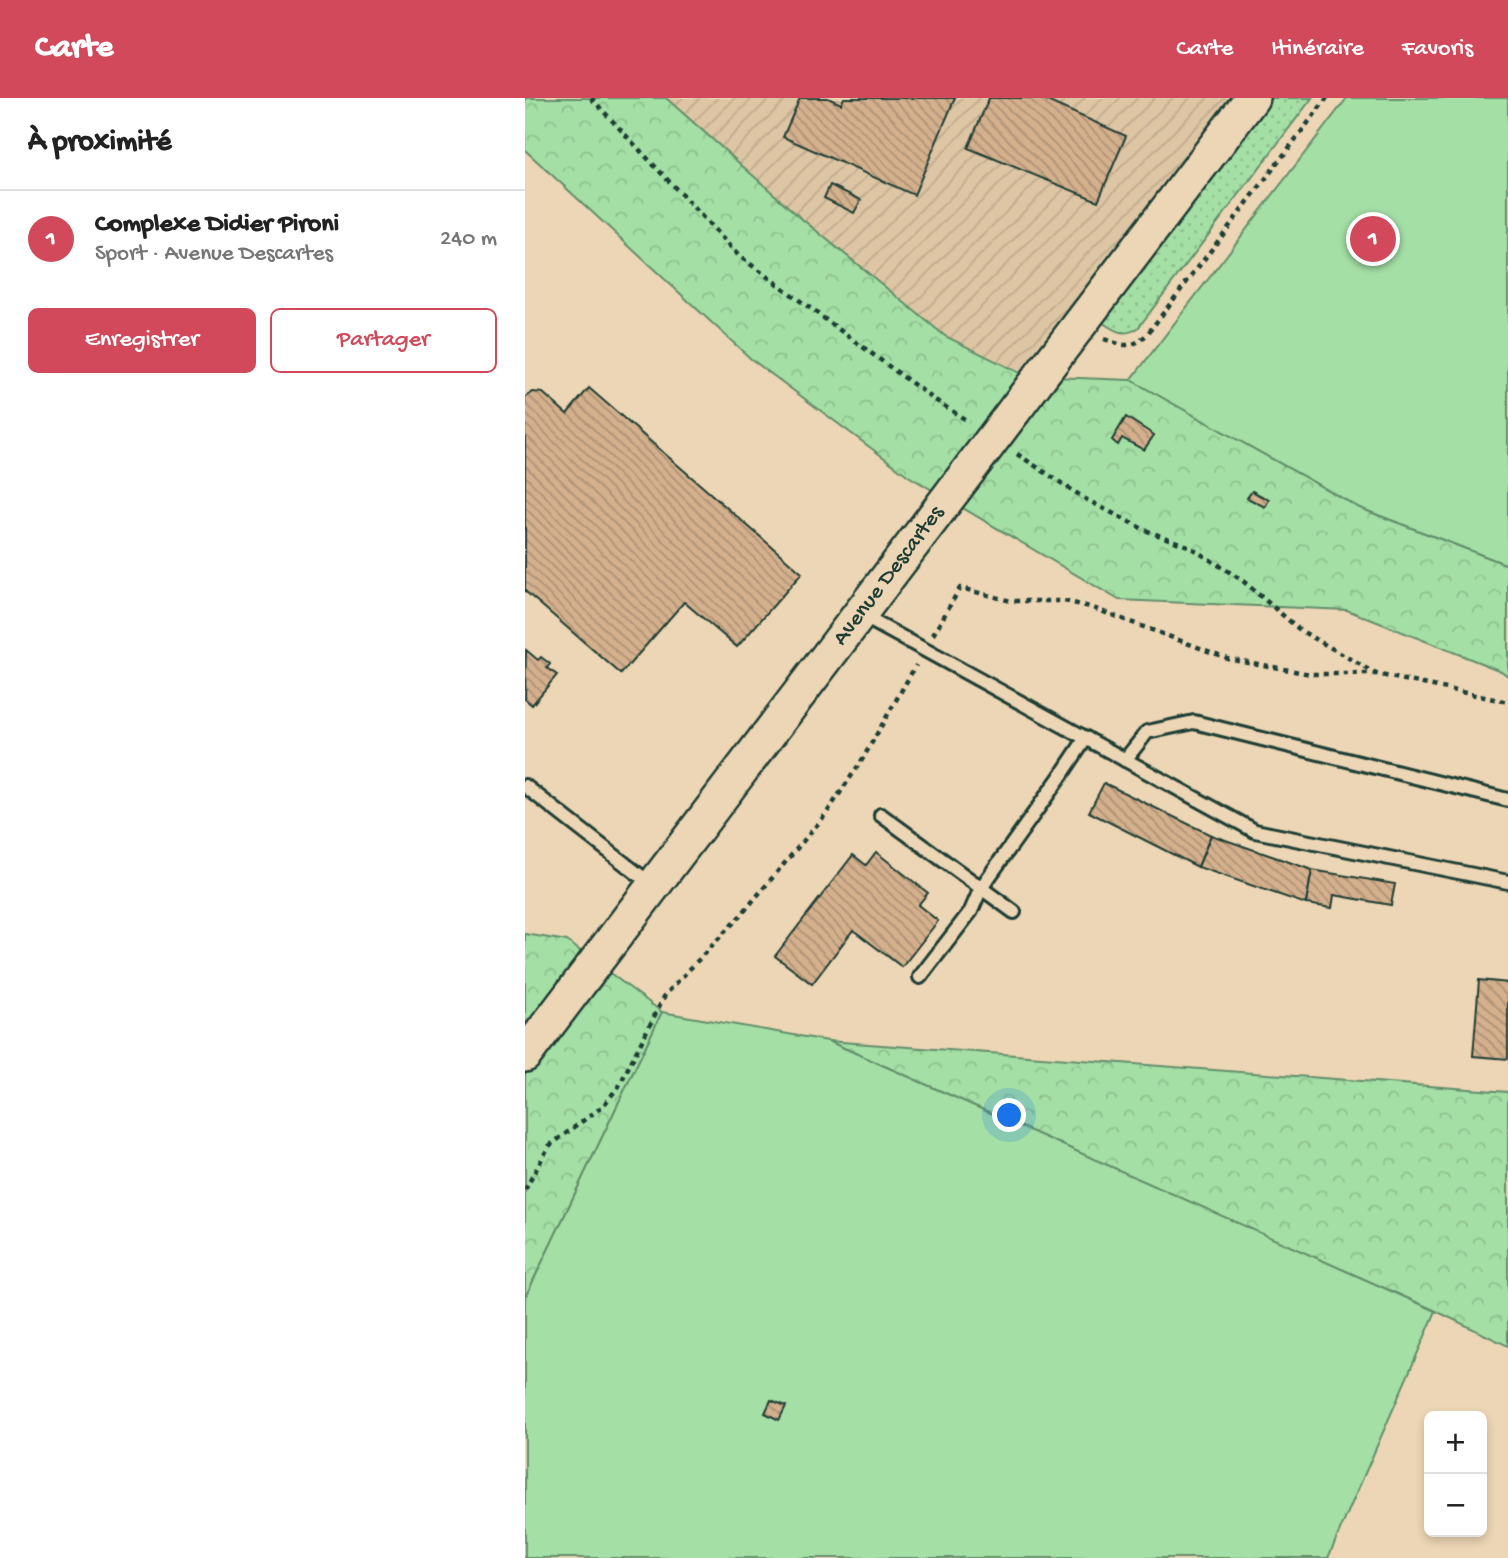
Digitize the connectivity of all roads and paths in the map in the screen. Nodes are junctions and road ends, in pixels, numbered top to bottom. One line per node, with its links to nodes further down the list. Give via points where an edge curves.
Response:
1 (591, 98): 5 (path, via 738,255)
2 (1252, 98): 4 (main road, Avenue Descartes)
3 (1327, 98): 4 (path, via 1140,342 1117,344)
4 (1079, 327): 7 (main road, Avenue Descartes, bridge)
5 (977, 428)
6 (1010, 449): 10 (path, via 1087,500 1188,546 1243,581 1300,630)
7 (859, 614): 12 (lane); 18 (main road, Avenue Descartes)
8 (932, 637): 10 (path, via 960,588 1011,601 1064,601 1090,607 1227,659 1310,674)
9 (916, 664): 23 (path, via 862,760 825,814 741,915 666,995 619,1086 603,1105 549,1146)
10 (1376, 674): 11 (path)
11 (1508, 702)
12 (1086, 738): 13 (lane); 19 (lane)
13 (1125, 760): 15 (lane, via 1147,732 1194,722); 17 (lane, via 1255,831)
14 (525, 786): 18 (lane)
15 (1508, 800)
16 (881, 815): 19 (lane)
17 (1508, 881)
18 (653, 886): 22 (main road, Avenue Descartes)
19 (981, 888): 20 (lane); 21 (lane, via 971,911)
20 (1014, 912)
21 (920, 976)
22 (525, 1055)
23 (525, 1190)

